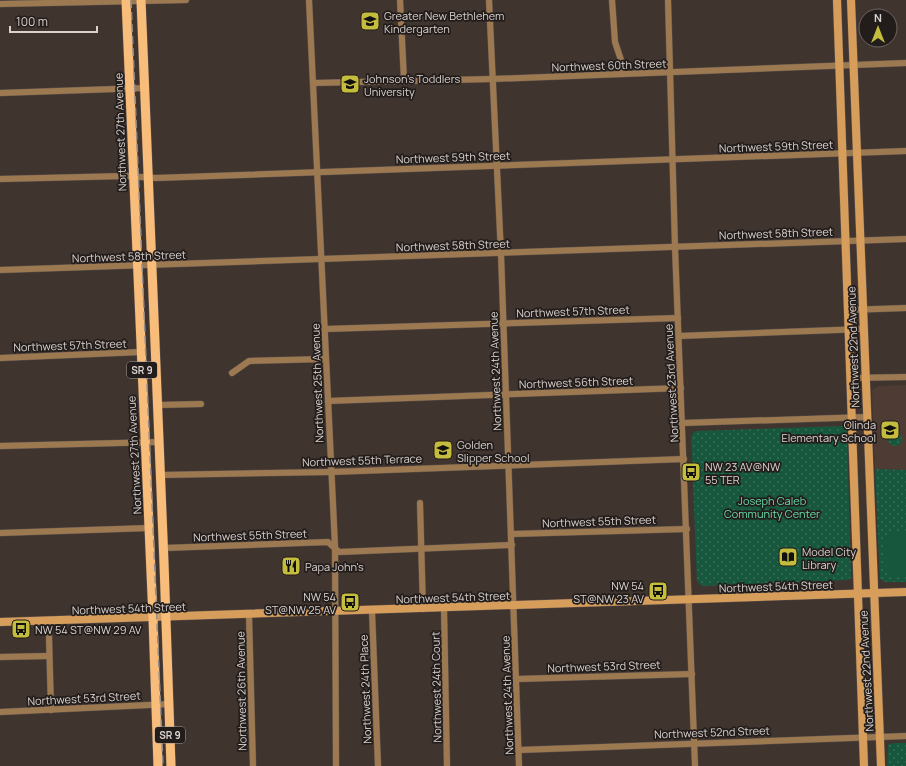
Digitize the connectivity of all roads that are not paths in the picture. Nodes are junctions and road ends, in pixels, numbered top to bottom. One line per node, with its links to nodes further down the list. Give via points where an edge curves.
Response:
1 (126, 0): 10 (street); 11 (street); 21 (main road, Northwest 27th Avenue / SR 9)
2 (186, 0): 10 (street)
3 (310, 0): 19 (street, Northwest 25th Avenue)
4 (400, 0): 18 (street)
5 (489, 0): 17 (street, Northwest 24th Avenue)
6 (612, 0): 16 (street, via 614,42 621,60)
7 (668, 0): 15 (street, Northwest 23rd Avenue)
8 (837, 0): 14 (main road, Northwest 22nd Avenue)
9 (851, 0): 13 (main road, Northwest 22nd Avenue)
10 (141, 1): 20 (main road, SR 9)
11 (0, 4)
12 (906, 63): 13 (street, Northwest 60th Street)
13 (854, 64): 14 (street, Northwest 60th Street); 24 (main road, Northwest 22nd Avenue)
14 (840, 65): 15 (street, Northwest 60th Street); 25 (main road, Northwest 22nd Avenue)
15 (670, 73): 16 (street, Northwest 60th Street); 26 (street, Northwest 23rd Avenue)
16 (622, 74): 17 (street, Northwest 60th Street)
17 (493, 79): 18 (street, Northwest 60th Street); 27 (street, Northwest 24th Avenue)
18 (404, 80): 19 (street, Northwest 60th Street)
19 (313, 83): 28 (street, Northwest 25th Avenue)
20 (144, 88): 21 (street); 30 (main road, SR 9)
21 (130, 89): 22 (street); 29 (main road, Northwest 27th Avenue / SR 9)
22 (0, 93)
23 (906, 151): 24 (street, Northwest 59th Street)
24 (857, 153): 25 (street, Northwest 59th Street); 34 (main road, Northwest 22nd Avenue)
25 (843, 154): 26 (street, Northwest 59th Street); 33 (main road, Northwest 22nd Avenue)
26 (673, 160): 27 (street, Northwest 59th Street); 35 (street, Northwest 23rd Avenue)
27 (497, 165): 28 (street, Northwest 59th Street); 36 (street, Northwest 24th Avenue)
28 (316, 172): 30 (street, Northwest 59th Street); 37 (street, Northwest 25th Avenue)
29 (134, 176): 30 (street, Northwest 59th Street); 31 (street, Northwest 59th Street); 38 (main road, Northwest 27th Avenue / SR 9)
30 (148, 178): 39 (main road, SR 9)
31 (0, 179)
32 (906, 239): 34 (street, Northwest 58th Street)
33 (846, 241): 34 (street, Northwest 58th Street); 35 (street, Northwest 58th Street); 43 (main road, Northwest 22nd Avenue)
34 (860, 241): 42 (main road, Northwest 22nd Avenue)
35 (675, 247): 36 (street, Northwest 58th Street); 44 (street, Northwest 23rd Avenue)
36 (501, 254): 37 (street, Northwest 58th Street); 45 (street, Northwest 24th Avenue)
37 (322, 259): 39 (street, Northwest 58th Street); 46 (street, Northwest 25th Avenue)
38 (138, 266): 39 (street, Northwest 58th Street); 40 (street, Northwest 58th Street); 50 (main road, Northwest 27th Avenue / SR 9)
39 (151, 266): 61 (main road, SR 9)
40 (0, 270)
41 (906, 308): 42 (street)
42 (863, 309): 43 (street); 47 (main road, Northwest 22nd Avenue)
43 (848, 310): 48 (main road, Northwest 22nd Avenue)
44 (678, 318): 45 (street, Northwest 57th Street); 49 (street, Northwest 23rd Avenue)
45 (503, 324): 46 (street, Northwest 57th Street); 58 (street, Northwest 24th Avenue)
46 (325, 329): 52 (street, Northwest 25th Avenue)
47 (864, 329): 48 (street); 56 (main road, Northwest 22nd Avenue)
48 (849, 330): 49 (street); 55 (main road, Northwest 22nd Avenue)
49 (679, 336): 57 (street, Northwest 23rd Avenue)
50 (141, 352): 51 (street, Northwest 57th Street); 65 (main road, Northwest 27th Avenue / SR 9)
51 (0, 358)
52 (326, 359): 53 (street, via 249,361); 59 (street, Northwest 25th Avenue)
53 (232, 373)
54 (906, 377): 56 (street)
55 (851, 378): 56 (street); 63 (main road, Northwest 22nd Avenue)
56 (865, 378): 62 (main road, Northwest 22nd Avenue)
57 (681, 388): 58 (street, Northwest 56th Street); 64 (street, Northwest 23rd Avenue)
58 (506, 394): 59 (street, Northwest 56th Street); 69 (street, Northwest 24th Avenue)
59 (328, 401): 70 (street, Northwest 25th Avenue)
60 (201, 404): 61 (street)
61 (158, 405): 66 (main road, SR 9)
62 (867, 417): 63 (street); 83 (main road, Northwest 22nd Avenue)
63 (852, 418): 64 (street); 82 (main road, Northwest 22nd Avenue)
64 (682, 423): 68 (street, Northwest 23rd Avenue)
65 (145, 442): 66 (street); 67 (street); 73 (main road, Northwest 27th Avenue / SR 9)
66 (159, 442): 71 (main road, SR 9)
67 (0, 446)
68 (684, 459): 69 (street, Northwest 55th Terrace); 74 (street, Northwest 23rd Avenue)
69 (509, 465): 70 (street, Northwest 55th Terrace); 76 (street, Northwest 24th Avenue)
70 (331, 472): 71 (street, Northwest 55th Terrace); 78 (street, Northwest 25th Avenue)
71 (161, 475): 79 (main road, SR 9)
72 (420, 503): 80 (street)
73 (149, 528): 75 (street); 91 (main road, Northwest 27th Avenue / SR 9)
74 (687, 529): 76 (street, Northwest 55th Street); 84 (street, Northwest 23rd Avenue)
75 (0, 533)
76 (512, 534): 77 (street, Northwest 24th Avenue)
77 (512, 545): 80 (street); 85 (street, Northwest 24th Avenue)
78 (335, 546): 79 (street, Northwest 55th Street, via 328,542); 80 (street, via 339,552); 89 (street, Northwest 25th Avenue)
79 (164, 548): 92 (main road, SR 9)
80 (421, 549): 87 (street)
81 (906, 592): 83 (main road, Northwest 54th Street)
82 (859, 593): 83 (main road, Northwest 54th Street); 84 (main road, Northwest 54th Street); 105 (main road, Northwest 22nd Avenue)
83 (873, 593): 104 (main road, Northwest 22nd Avenue)
84 (689, 600): 85 (main road, Northwest 54th Street); 97 (street, Northwest 23rd Avenue)
85 (514, 606): 86 (main road, Northwest 54th Street); 98 (street, Northwest 24th Avenue)
86 (444, 608): 87 (main road, Northwest 54th Street); 113 (street, Northwest 24th Court)
87 (423, 609): 88 (main road, Northwest 54th Street)
88 (372, 611): 89 (main road, Northwest 54th Street); 112 (street, Northwest 24th Place)
89 (335, 612): 90 (main road, Northwest 54th Street); 111 (street, Northwest 25th Avenue)
90 (250, 615): 92 (main road, Northwest 54th Street); 110 (street, Northwest 26th Avenue)
91 (153, 618): 92 (main road, Northwest 54th Street); 93 (main road, Northwest 54th Street); 100 (main road, Northwest 27th Avenue / SR 9)
92 (166, 618): 99 (main road, SR 9)
93 (0, 622)
94 (49, 636): 95 (street)
95 (49, 656): 96 (street); 101 (street)
96 (0, 657)
97 (692, 674): 98 (street, Northwest 53rd Street); 106 (street, Northwest 23rd Avenue)
98 (517, 679): 107 (street, Northwest 24th Avenue)
99 (170, 704): 100 (street, Northwest 53rd Street); 109 (main road, SR 9)
100 (156, 705): 101 (street, Northwest 53rd Street); 108 (main road, Northwest 27th Avenue / SR 9)
101 (51, 710): 102 (street, Northwest 53rd Street)
102 (0, 712)
103 (906, 736): 104 (street, Northwest 52nd Street)
104 (880, 737): 105 (street, Northwest 52nd Street); 117 (main road, Northwest 22nd Avenue)
105 (863, 738): 106 (street, Northwest 52nd Street); 116 (main road, Northwest 22nd Avenue)
106 (694, 743): 107 (street, Northwest 52nd Street); 115 (street, Northwest 23rd Avenue)
107 (519, 750): 114 (street, Northwest 24th Avenue)
108 (158, 766)
109 (171, 766)
110 (253, 766)
111 (336, 766)
112 (378, 766)
113 (447, 766)
114 (519, 766)
115 (695, 766)
116 (864, 766)
117 (881, 766)

